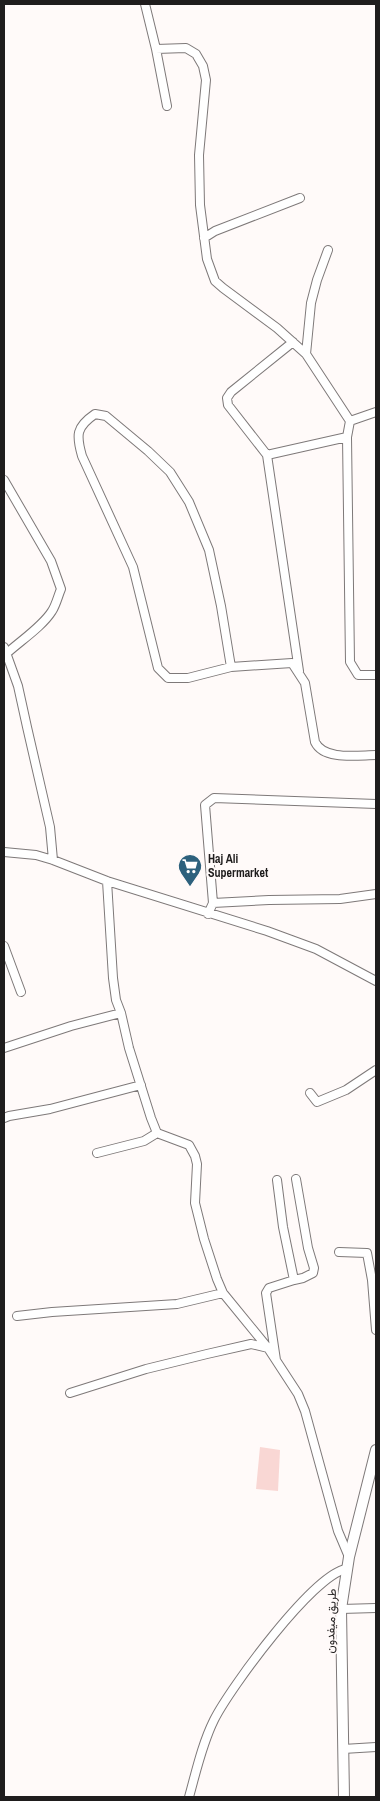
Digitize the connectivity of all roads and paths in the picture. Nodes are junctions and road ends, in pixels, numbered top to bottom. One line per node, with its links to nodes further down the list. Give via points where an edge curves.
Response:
1 (145, 4): 2 (street)
2 (156, 49): 3 (street); 5 (street, via 186,48 196,54 203,66 206,80 199,155)
3 (167, 106)
4 (300, 198): 5 (street)
5 (204, 238): 7 (street, via 207,260 215,281)
6 (328, 250): 8 (street, via 311,303)
7 (292, 342): 8 (street); 12 (street, via 227,398 228,405)
8 (306, 354): 10 (street)
9 (376, 412): 10 (street)
10 (350, 421): 11 (street)
11 (347, 437): 12 (street); 17 (street, via 350,662 358,675)
12 (266, 455): 16 (street)
13 (4, 480): 14 (street, via 52,561 62,589 52,611 40,625)
14 (5, 650): 21 (street, via 18,686 50,827)
15 (231, 667): 15 (street, via 177,679 168,678 158,668 133,567 82,456 78,440 79,429 95,414 106,416 148,451 170,472 189,502 209,550); 16 (street, via 292,663)
16 (300, 675): 18 (street, via 307,691 317,748 331,755)
17 (376, 675)
18 (376, 755)
19 (376, 804): 24 (street, via 214,798 205,805)
20 (4, 852): 21 (street)
21 (54, 860): 22 (street)
22 (107, 881): 25 (street); 29 (street, via 113,978)
23 (376, 894): 24 (street, via 340,900)
24 (213, 904): 25 (street)
25 (208, 914): 27 (street, via 316,949)
26 (4, 946): 28 (street)
27 (376, 981)
28 (21, 992)
29 (121, 1013): 30 (street); 32 (street)
30 (4, 1048)
31 (376, 1070): 33 (street, via 346,1090 317,1102)
32 (141, 1085): 34 (street); 35 (street)
33 (310, 1093)
34 (4, 1118)
35 (157, 1133): 36 (street, via 144,1141); 41 (street, via 189,1145 197,1159 195,1203)
36 (97, 1153)
37 (296, 1179): 40 (street, via 314,1268 313,1273)
38 (277, 1180): 40 (street)
39 (339, 1252): 43 (street, via 367,1253)
40 (294, 1280): 45 (street, via 269,1288 266,1293)
41 (223, 1293): 42 (street, via 177,1304); 44 (street)
42 (17, 1316)
43 (376, 1330)
44 (268, 1348): 45 (street); 46 (street, via 251,1344 146,1368)
45 (277, 1362): 48 (street, via 305,1411 338,1531)
46 (70, 1393)
47 (376, 1450): 48 (main road, طريق ميفدون)
48 (349, 1557): 49 (main road, طريق ميفدون)
49 (346, 1569): 51 (main road, طريق ميفدون); 54 (street, via 335,1573 299,1606 268,1642 227,1700 205,1743)
50 (376, 1608): 51 (street)
51 (341, 1609): 53 (main road, طريق ميفدون)
52 (376, 1747): 53 (street)
53 (343, 1749): 55 (main road, طريق ميفدون)
54 (189, 1797)
55 (344, 1797)

